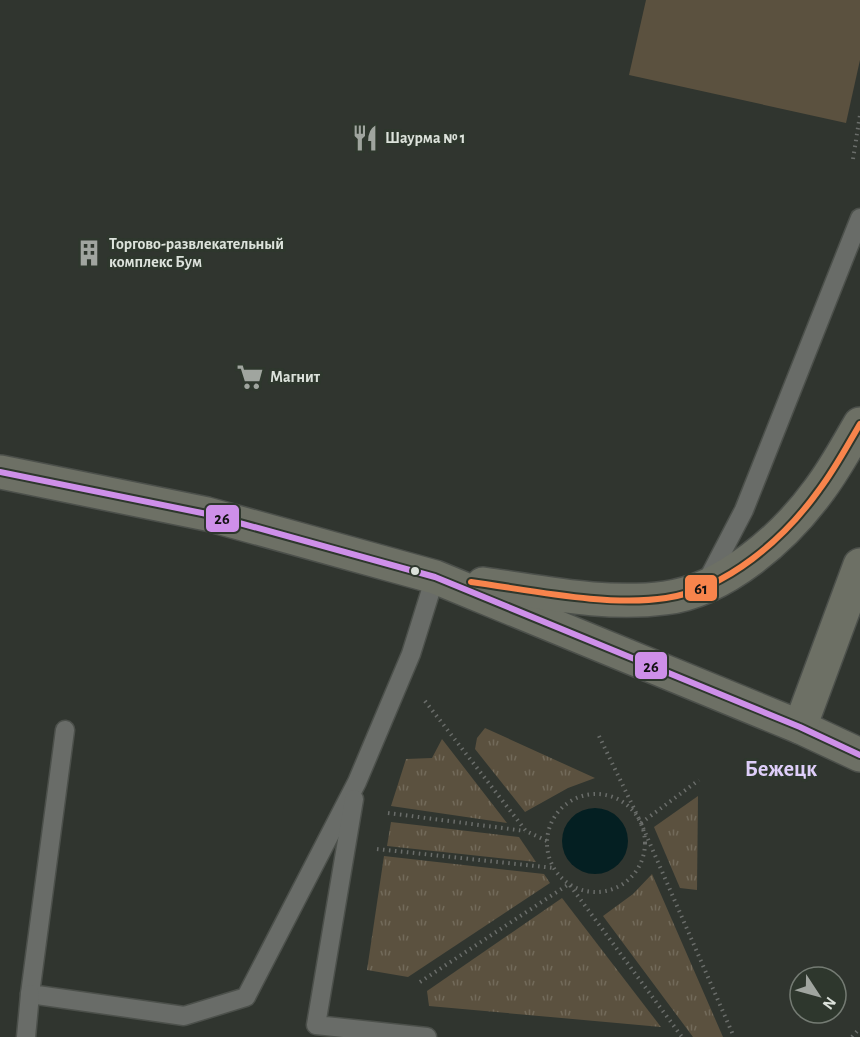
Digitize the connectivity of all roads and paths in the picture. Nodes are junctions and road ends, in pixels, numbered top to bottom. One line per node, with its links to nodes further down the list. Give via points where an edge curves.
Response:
1 (860, 115): 2 (path)
2 (853, 159)
3 (860, 218): 8 (lane, via 744,510)
4 (860, 424): 8 (main road, via 819,490 794,520 734,572)
5 (0, 472): 7 (main road, via 207,514)
6 (860, 565): 10 (main road)
7 (435, 577): 8 (main road, via 622,600 667,598); 10 (main road); 15 (lane, via 411,654)
8 (704, 588)
9 (428, 692): 18 (path, via 425,701)
10 (800, 727): 13 (main road)
11 (65, 730): 24 (lane)
12 (599, 736): 17 (path)
13 (860, 755)
14 (699, 780): 17 (path)
15 (357, 782): 24 (lane, via 246,997 184,1016); 27 (lane, via 316,1025)
16 (388, 813): 18 (path)
17 (641, 823): 19 (path, via 619,799 587,795 572,800 559,811 550,825); 22 (path, via 644,853 628,879 615,888 599,891); 29 (path)
18 (526, 831): 19 (path)
19 (547, 841): 21 (path)
20 (377, 849): 21 (path)
21 (555, 868): 22 (path)
22 (569, 884): 23 (path); 28 (path)
23 (420, 981)
24 (30, 994): 26 (lane)
25 (860, 1028): 30 (path)
26 (26, 1037)
27 (427, 1037)
28 (682, 1037)
29 (734, 1037)
30 (852, 1037)

